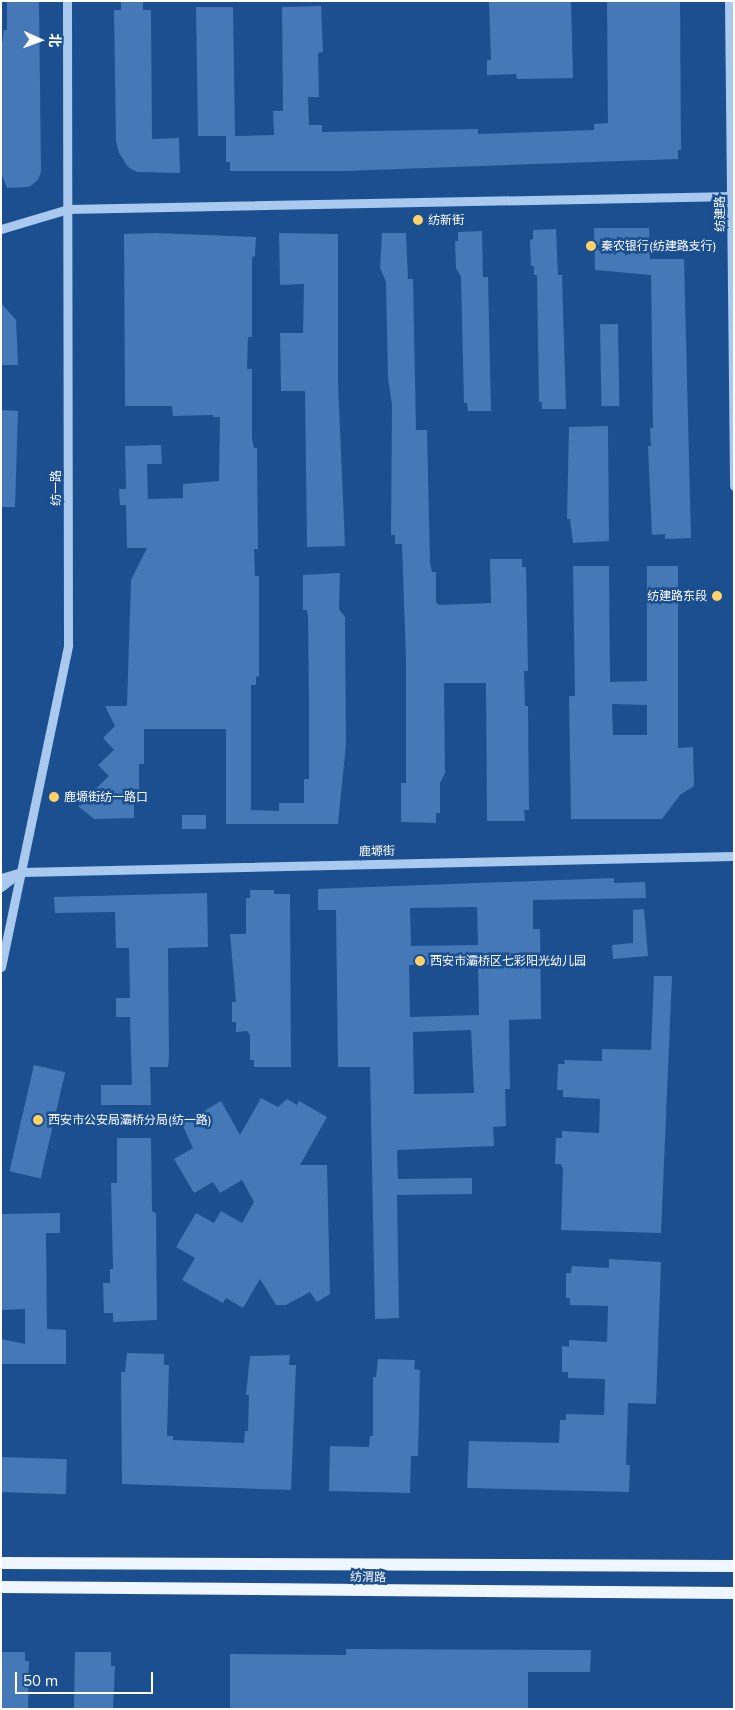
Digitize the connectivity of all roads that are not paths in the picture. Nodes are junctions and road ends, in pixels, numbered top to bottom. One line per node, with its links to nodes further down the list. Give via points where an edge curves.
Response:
1 (67, 1): 4 (street, 纺一路)
2 (729, 1): 3 (street, 纺建路)
3 (733, 196): 4 (street); 6 (street, 纺建路)
4 (68, 209): 5 (street); 8 (street, 纺一路, via 68,645)
5 (1, 229)
6 (734, 486)
7 (734, 856): 8 (street, 鹿塬街)
8 (22, 872): 9 (street, 鹿塬街); 10 (street); 11 (street, 纺一路)
9 (1, 878)
10 (1, 887)
11 (1, 967)
12 (1, 1563): 13 (main road, 纺渭路)
13 (734, 1566)
14 (1, 1587): 15 (main road, 纺渭路)
15 (734, 1593)

